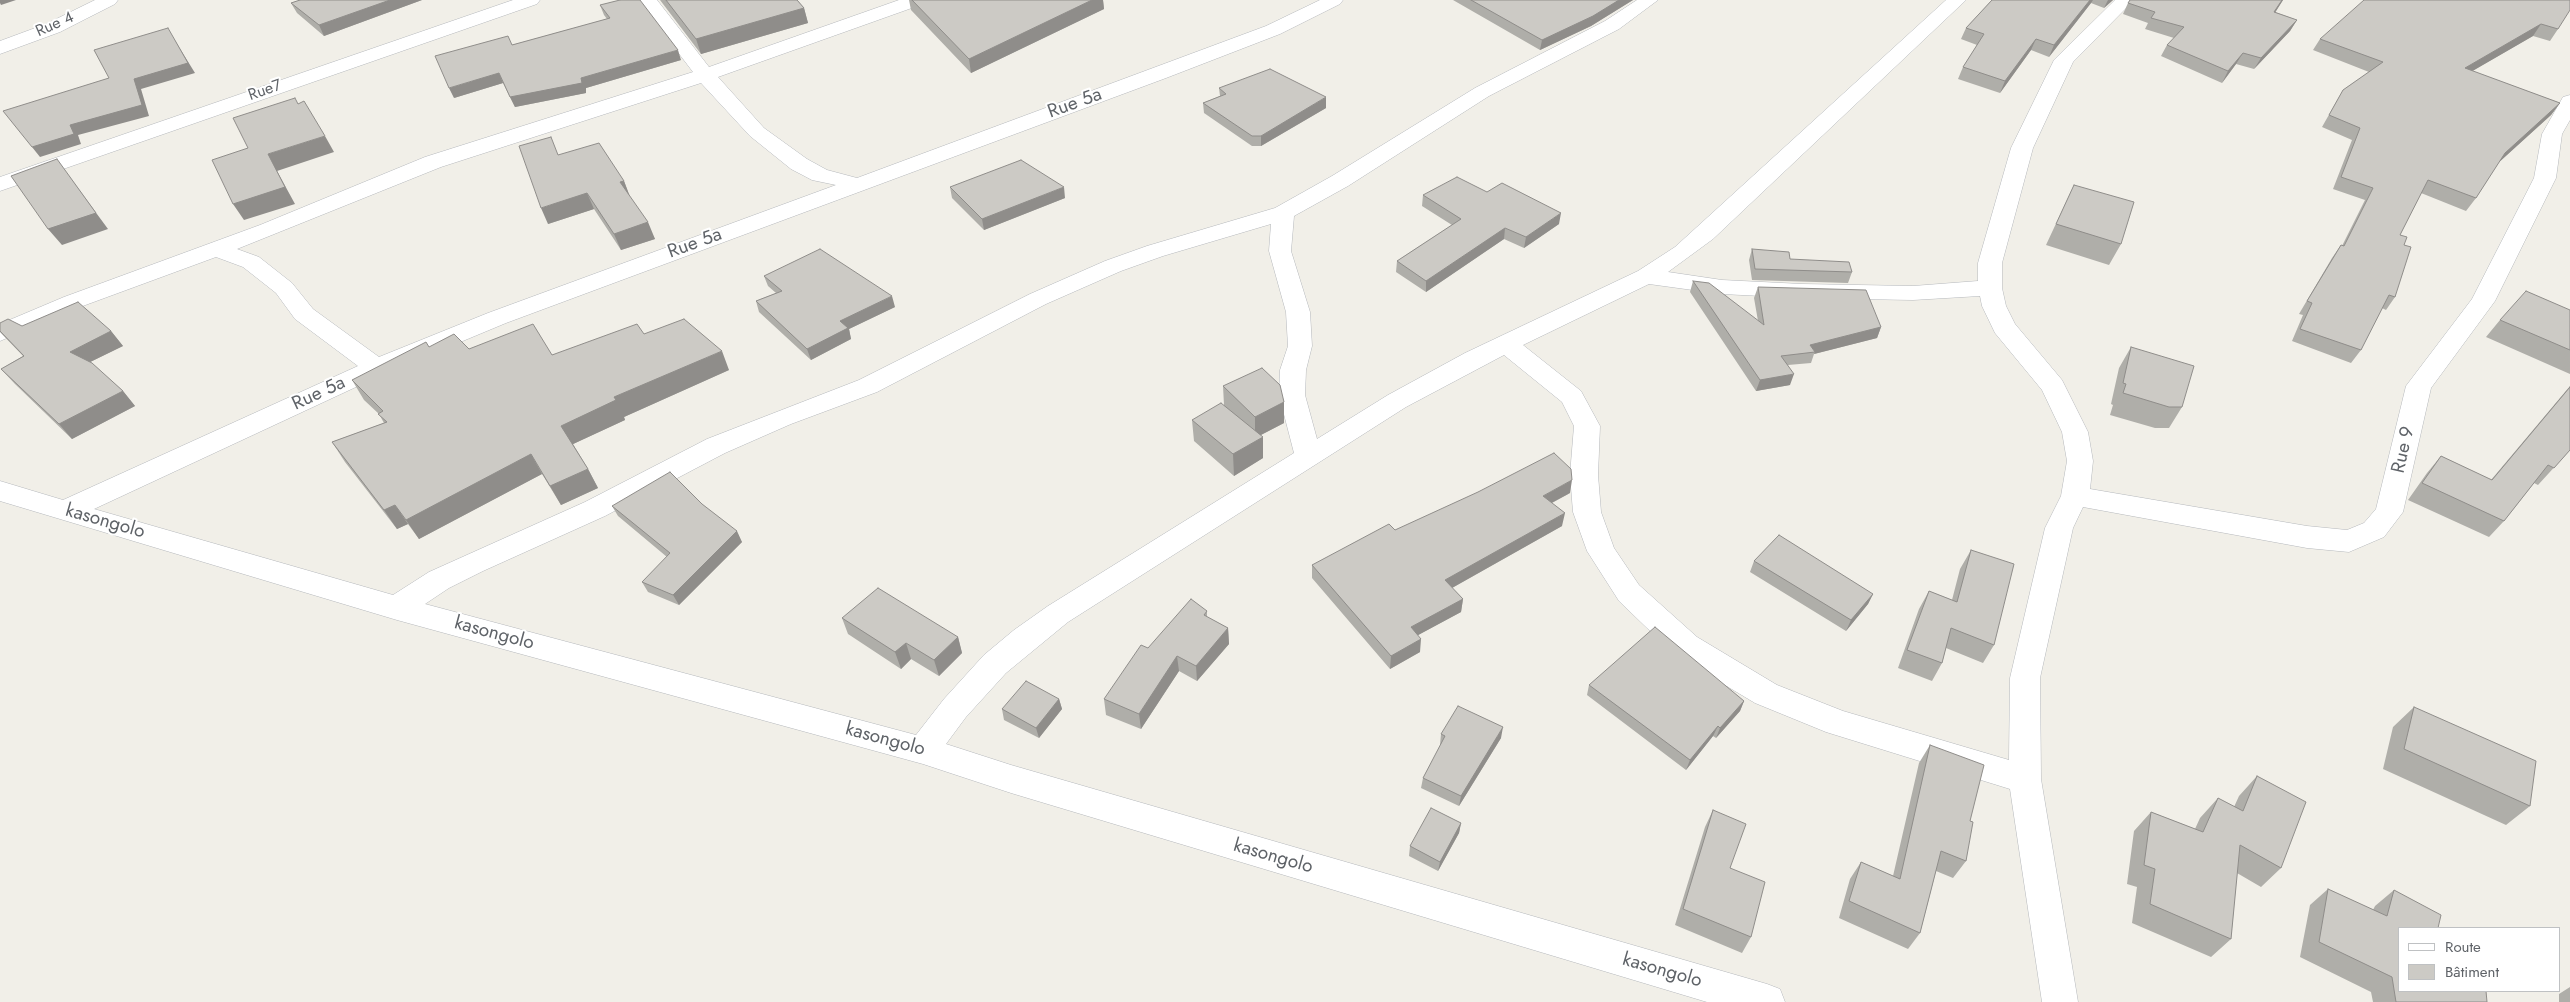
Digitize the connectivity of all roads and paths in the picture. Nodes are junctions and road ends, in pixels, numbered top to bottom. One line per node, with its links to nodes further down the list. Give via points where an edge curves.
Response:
1 (110, 0): 9 (street, Rue 4, via 53,28)
2 (531, 0): 12 (street, Rue7)
3 (647, 0): 10 (street)
4 (916, 0): 10 (street)
5 (1334, 0): 13 (street, Rue 5a, via 1233,46)
6 (1649, 0): 14 (street, via 1612,25 1523,68)
7 (1957, 0): 16 (street, via 1705,234)
8 (2126, 0): 17 (street, via 2064,60 2022,148 1990,263)
9 (0, 48)
10 (705, 75): 13 (street, via 757,132 799,164 820,175); 15 (street, via 433,162)
11 (2570, 101): 23 (street, Rue 9, via 2552,134 2544,178 2483,302 2419,386 2389,512 2374,530 2349,541 2308,537)
12 (0, 184)
13 (857, 184): 20 (street, Rue 5a, via 558,294)
14 (1283, 213): 21 (street, via 1280,251 1298,312 1300,346 1293,370 1292,395); 25 (street, via 1155,250 1046,296 868,386 716,446 595,508 473,562)
15 (215, 249): 18 (street, via 72,302); 20 (street, via 251,262 284,288 304,314)
16 (1646, 276): 17 (street, via 1722,287 1802,291 1913,293); 19 (street)
17 (1990, 288): 23 (street, via 2004,327 2053,386 2075,432 2080,461)
18 (0, 333)
19 (1505, 344): 21 (street, via 1396,401); 27 (street, via 1572,397 1587,426 1584,475 1587,512 1601,551 1629,593 1686,646 1766,694 1836,723)
20 (377, 367): 24 (street, Rue 5a)
21 (1308, 455): 26 (street, via 1025,638 995,664)
22 (0, 491): 24 (street, kasongolo)
23 (2075, 496): 27 (street, via 2059,528 2025,678)
24 (66, 510): 25 (street, kasongolo)
25 (397, 608): 26 (street, kasongolo)
26 (923, 750): 28 (street, kasongolo, via 1011,779)
27 (2025, 779): 29 (street)
28 (1767, 1002)
29 (2060, 1002)

